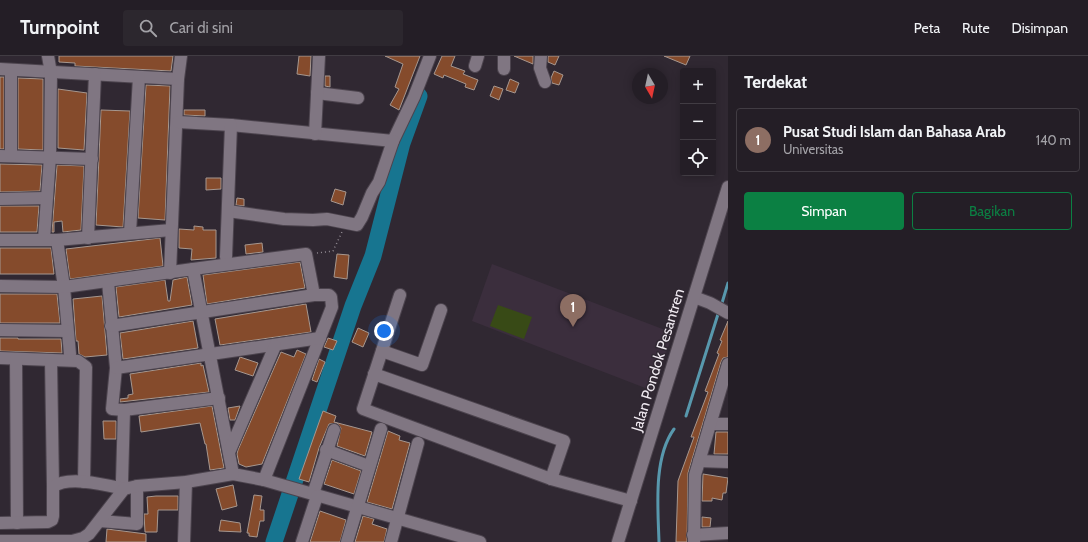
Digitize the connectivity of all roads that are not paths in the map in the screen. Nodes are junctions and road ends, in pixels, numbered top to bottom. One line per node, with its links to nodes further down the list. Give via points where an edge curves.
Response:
1 (48, 56): 9 (street)
2 (181, 56): 12 (street)
3 (319, 56): 14 (street)
4 (430, 56): 19 (street)
5 (504, 56): 7 (street)
6 (541, 56): 13 (street, via 540,68)
7 (504, 69)
8 (6, 70): 9 (street); 20 (street)
9 (51, 73): 10 (street); 21 (street)
10 (95, 74): 11 (street); 22 (street)
11 (139, 76): 12 (street); 28 (street)
12 (178, 79): 27 (street)
13 (545, 82)
14 (317, 93): 15 (street); 18 (street)
15 (358, 98)
16 (178, 122): 17 (street)
17 (231, 125): 18 (street); 26 (street)
18 (315, 134): 19 (street)
19 (393, 141): 26 (street, via 380,182 358,224 327,219 284,219)
20 (5, 156): 21 (street)
21 (50, 157): 22 (street); 24 (street)
22 (92, 159): 29 (street)
23 (728, 187): 41 (street, Jalan Pondok Pesantren)
24 (46, 198): 25 (street); 30 (street)
25 (0, 199)
26 (228, 211): 33 (street)
27 (172, 230): 28 (street); 35 (street)
28 (130, 233): 29 (street)
29 (88, 238): 32 (street)
30 (44, 239): 31 (street); 32 (street)
31 (0, 240)
32 (57, 240): 38 (street)
33 (226, 257)
34 (193, 269): 35 (street); 39 (street, via 306,254); 43 (street)
35 (170, 273): 36 (street)
36 (108, 282): 38 (street); 45 (street)
37 (0, 286): 38 (street)
38 (64, 287): 47 (street)
39 (314, 295): 43 (street); 48 (street, via 329,295 333,300)
40 (400, 295): 50 (street)
41 (694, 297): 44 (street); 81 (street, Jalan Pondok Pesantren)
42 (441, 310): 50 (street, via 422,365)
43 (202, 311): 45 (street); 52 (street)
44 (728, 313)
45 (112, 326): 57 (street)
46 (0, 330): 47 (street)
47 (67, 331): 51 (street)
48 (320, 338): 49 (street); 74 (street)
49 (275, 346): 52 (street); 67 (street)
50 (382, 351): 58 (street)
51 (70, 354)
52 (211, 355): 57 (street); 60 (street)
53 (0, 358): 54 (street)
54 (16, 359): 55 (street); 86 (street)
55 (51, 360): 75 (street, via 78,361 86,367); 78 (street)
56 (728, 364): 59 (street)
57 (116, 368): 61 (street, via 111,406 115,411)
58 (374, 374): 73 (street, via 363,409); 73 (street, via 564,441)
59 (725, 387): 62 (street)
60 (219, 398): 61 (street); 67 (street)
61 (124, 410): 79 (street)
62 (710, 424): 63 (street); 69 (street)
63 (728, 424)
64 (382, 429): 71 (street)
65 (334, 430): 68 (street)
66 (418, 442): 83 (street)
67 (230, 450): 72 (street)
68 (326, 450): 71 (street); 80 (street)
69 (699, 461): 70 (street); 88 (street, via 694,482)
70 (728, 462)
71 (369, 466): 82 (street)
72 (233, 474): 74 (street); 76 (street)
73 (551, 479): 81 (street)
74 (264, 480): 80 (street)
75 (84, 482): 78 (street, via 65,481); 79 (street)
76 (186, 482): 77 (street); 91 (street)
77 (137, 486): 79 (street); 84 (street, via 137,524)
78 (53, 487): 86 (street, via 52,520)
79 (124, 489): 84 (street)
80 (315, 495): 82 (street); 92 (street)
81 (630, 501): 96 (street, Jalan Pondok Pesantren)
82 (357, 507): 83 (street); 93 (street)
83 (397, 519): 94 (street); 95 (street)
84 (100, 521): 90 (street, via 89,534)
85 (0, 523): 86 (street)
86 (17, 523)
87 (728, 533): 88 (street)
88 (694, 539)
89 (0, 541): 90 (street)
90 (72, 541)
91 (184, 542)
92 (302, 542)
93 (347, 542)
94 (391, 542)
95 (480, 542)
96 (618, 542)

